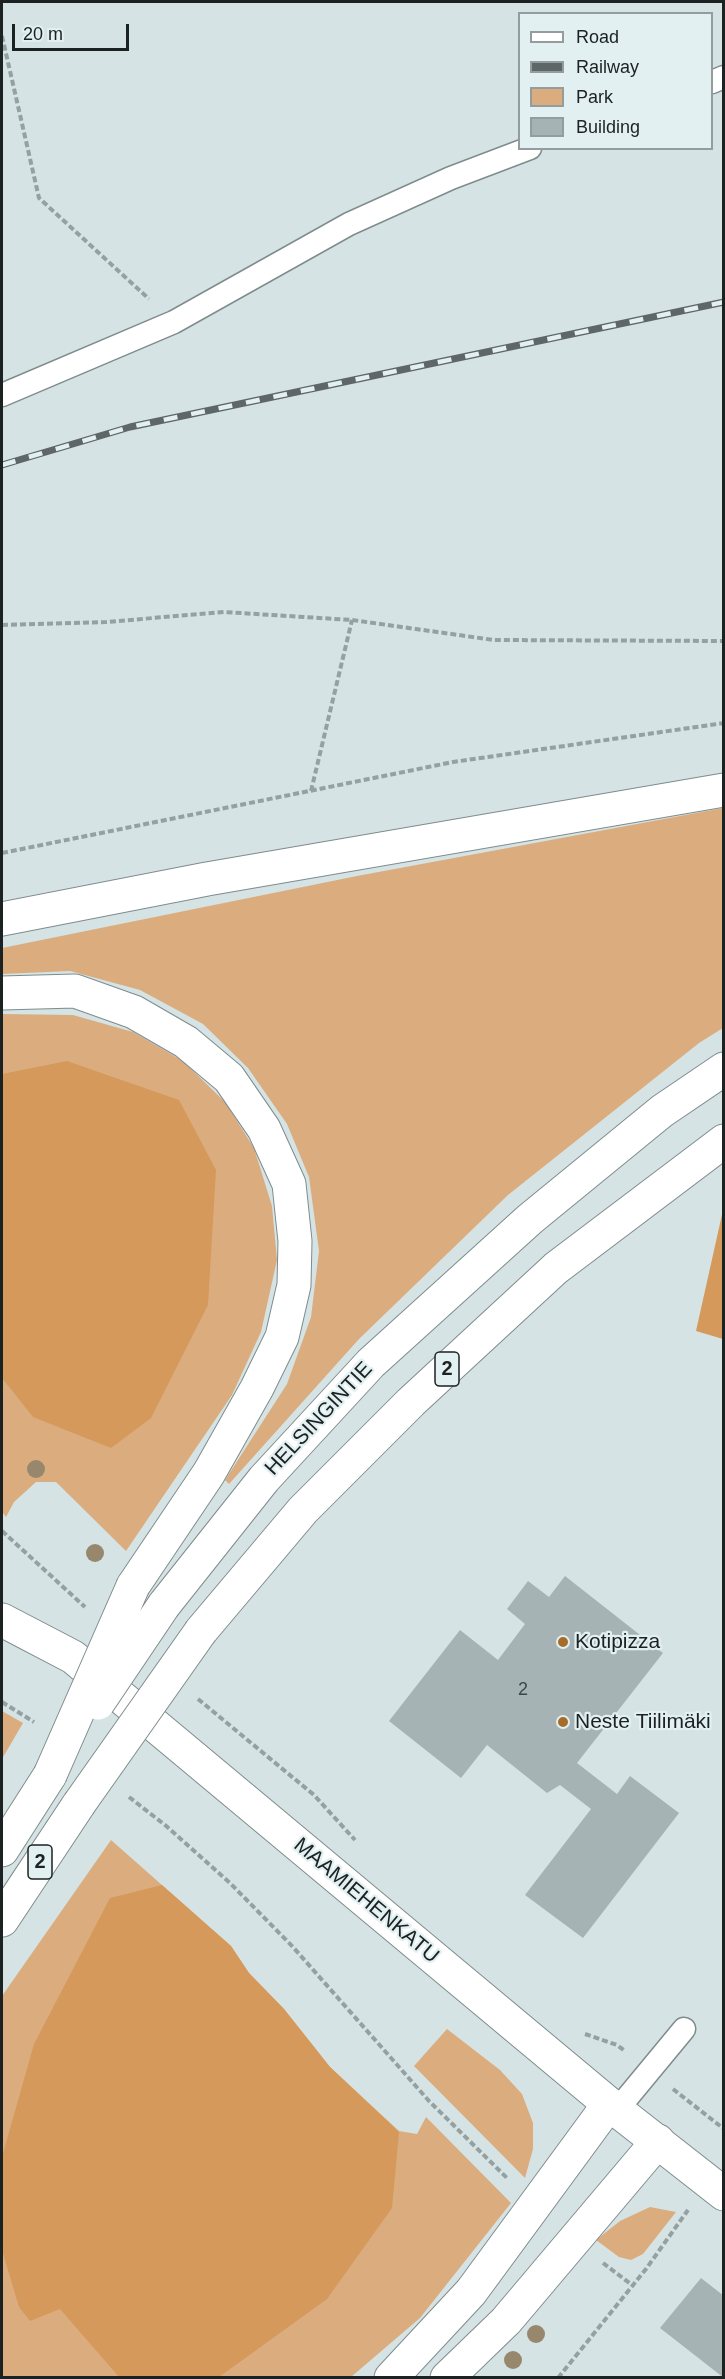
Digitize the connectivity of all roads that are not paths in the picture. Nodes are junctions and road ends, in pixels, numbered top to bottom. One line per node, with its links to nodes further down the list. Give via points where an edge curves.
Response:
1 (525, 150): 2 (lane, via 349,224 174,322)
2 (2, 395)
3 (723, 790): 4 (main road, via 218,876)
4 (2, 919)
5 (2, 993): 9 (main road, bridge, via 75,991 134,1012 186,1042 229,1078 264,1129 289,1184 295,1242 294,1285 282,1337 209,1473 133,1586)
6 (723, 1069): 9 (main road, HELSINGINTIE / 2, bridge, via 662,1111 530,1220 371,1363 264,1479 164,1605)
7 (723, 1141): 11 (main road, 2, bridge, via 556,1268 411,1402 303,1510 201,1631)
8 (2, 1620): 13 (main road, MAAMIEHENKATU, via 73,1657)
9 (50, 1775): 10 (main road, HELSINGINTIE / 2)
10 (2, 1850)
11 (2, 1920)
12 (684, 2029): 13 (lane, via 650,2071)
13 (613, 2107): 14 (main road, MAAMIEHENKATU); 16 (main road, via 471,2292)
14 (658, 2142): 15 (main road, MAAMIEHENKATU); 17 (main road, via 506,2321)
15 (723, 2194)
16 (391, 2378)
17 (447, 2378)

